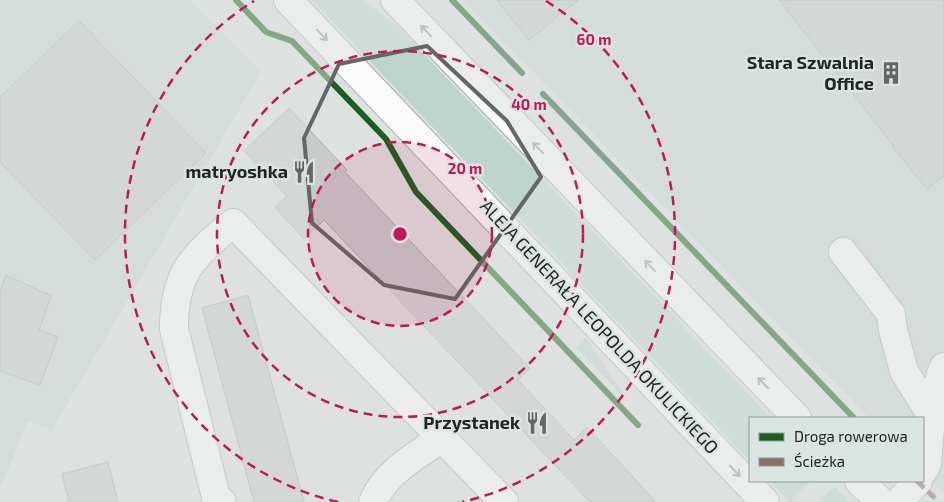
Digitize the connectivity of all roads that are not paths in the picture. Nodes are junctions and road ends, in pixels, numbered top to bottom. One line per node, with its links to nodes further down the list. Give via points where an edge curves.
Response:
1 (288, 0): 14 (main road, ALEJA GENERAŁA LEOPOLDA OKULICKIEGO, one-way to 14)
2 (396, 0): 6 (main road, one-way to 2)
3 (843, 252): 5 (main road, via 891,314 904,371)
4 (944, 368): 5 (main road)
5 (931, 415): 8 (main road)
6 (796, 417)
7 (443, 437): 11 (main road, via 233,223 201,250 181,278 174,312 174,329 216,497); 12 (main road, via 395,471); 13 (main road)
8 (924, 459)
9 (860, 482): 15 (main road)
10 (914, 482): 16 (main road)
11 (222, 502)
12 (373, 502)
13 (504, 502)
14 (765, 502)
15 (880, 502)
16 (899, 502)

